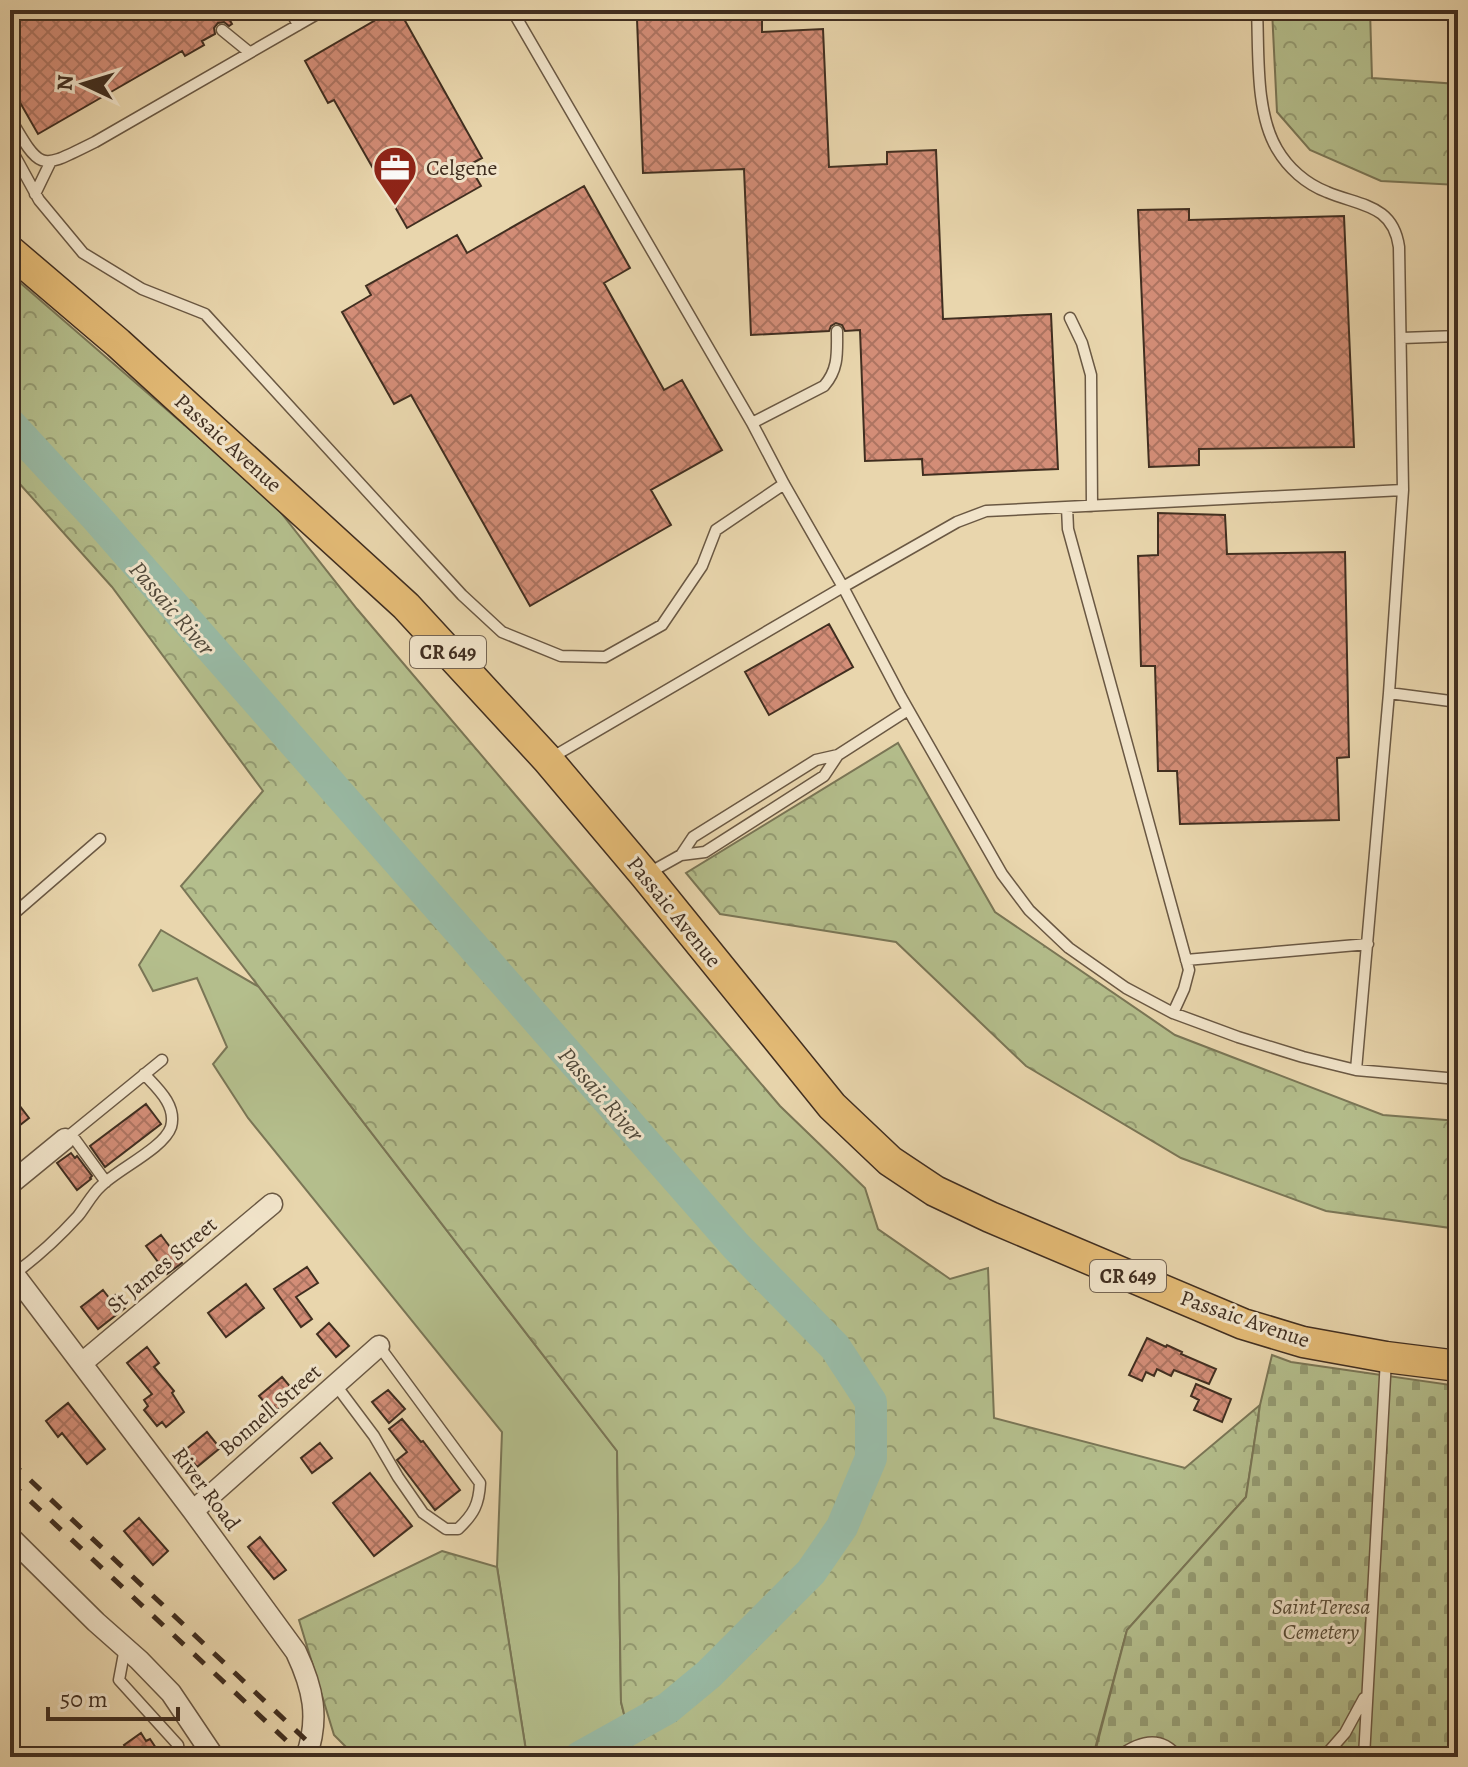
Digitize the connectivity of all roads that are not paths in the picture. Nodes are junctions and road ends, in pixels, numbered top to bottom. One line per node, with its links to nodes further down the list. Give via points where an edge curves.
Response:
1 (290, 10): 5 (lane)
2 (324, 10): 5 (lane)
3 (512, 10): 18 (lane)
4 (1257, 10): 17 (lane, via 1261,104 1269,135 1297,174 1324,191 1377,210 1397,232)
5 (298, 25): 7 (lane)
6 (222, 30): 7 (lane)
7 (249, 52): 10 (lane, via 95,142)
8 (10, 118): 10 (lane, via 29,151)
9 (10, 147): 11 (lane)
10 (51, 161): 11 (lane)
11 (35, 194): 19 (lane, via 83,253 142,289 205,314 462,595 502,632 561,656 605,657 662,625 702,566 716,530)
12 (1458, 238): 16 (lane)
13 (10, 251): 28 (main road, Passaic Avenue / CR 649, via 379,580)
14 (1070, 318): 21 (lane, via 1091,375)
15 (837, 331): 18 (lane, via 837,364 824,386)
16 (1457, 336): 17 (lane)
17 (1402, 338): 20 (lane)
18 (752, 423): 19 (lane)
19 (784, 484): 23 (lane)
20 (1403, 490): 21 (lane); 24 (lane)
21 (1092, 506): 22 (lane)
22 (1067, 507): 23 (lane, via 969,516); 34 (lane, via 1068,529)
23 (843, 587): 26 (lane); 28 (lane)
24 (1389, 693): 25 (lane); 33 (lane)
25 (1458, 702)
26 (908, 710): 27 (lane); 35 (lane, via 1002,874 1029,910 1069,948)
27 (838, 755): 30 (lane, via 816,760 693,837); 30 (lane, via 824,776 740,830 705,852)
28 (548, 760): 31 (main road, Passaic Avenue / CR 649)
29 (100, 839): 32 (lane)
30 (681, 855): 31 (lane)
31 (645, 875): 46 (main road, Passaic Avenue / CR 649, via 832,1106 913,1177 990,1217 1243,1324 1303,1342)
32 (10, 917)
33 (1368, 944): 34 (lane); 37 (lane)
34 (1186, 960): 35 (lane, via 1189,970)
35 (1173, 1013): 37 (lane)
36 (162, 1060): 38 (lane)
37 (1356, 1070): 39 (lane)
38 (144, 1074): 40 (lane); 41 (lane, via 164,1095 172,1112 171,1126 164,1139)
39 (1458, 1079)
40 (68, 1137): 41 (lane); 42 (street)
41 (106, 1182): 44 (lane, via 34,1259)
42 (10, 1184)
43 (272, 1204): 47 (street, St James Street)
44 (12, 1271): 47 (street, River Road)
45 (379, 1346): 49 (street, Bonnell Street); 49 (lane, via 480,1483 479,1501 458,1529 446,1529 423,1513)
46 (1386, 1357): 48 (main road, Passaic Avenue / CR 649); 53 (lane)
47 (82, 1363): 50 (street, River Road)
48 (1458, 1366)
49 (335, 1384): 50 (street, Bonnell Street)
50 (193, 1511): 56 (street, River Road, via 296,1652 312,1696 313,1736)
51 (10, 1537): 52 (street)
52 (125, 1648): 54 (lane, via 119,1680 178,1745); 55 (street, via 171,1693)
53 (1367, 1693): 59 (lane, via 1345,1733); 60 (lane)
54 (180, 1757)
55 (214, 1757)
56 (306, 1757)
57 (1118, 1757): 58 (lane, via 1138,1744 1155,1742)
58 (1178, 1757)
59 (1324, 1757)
60 (1364, 1757)

